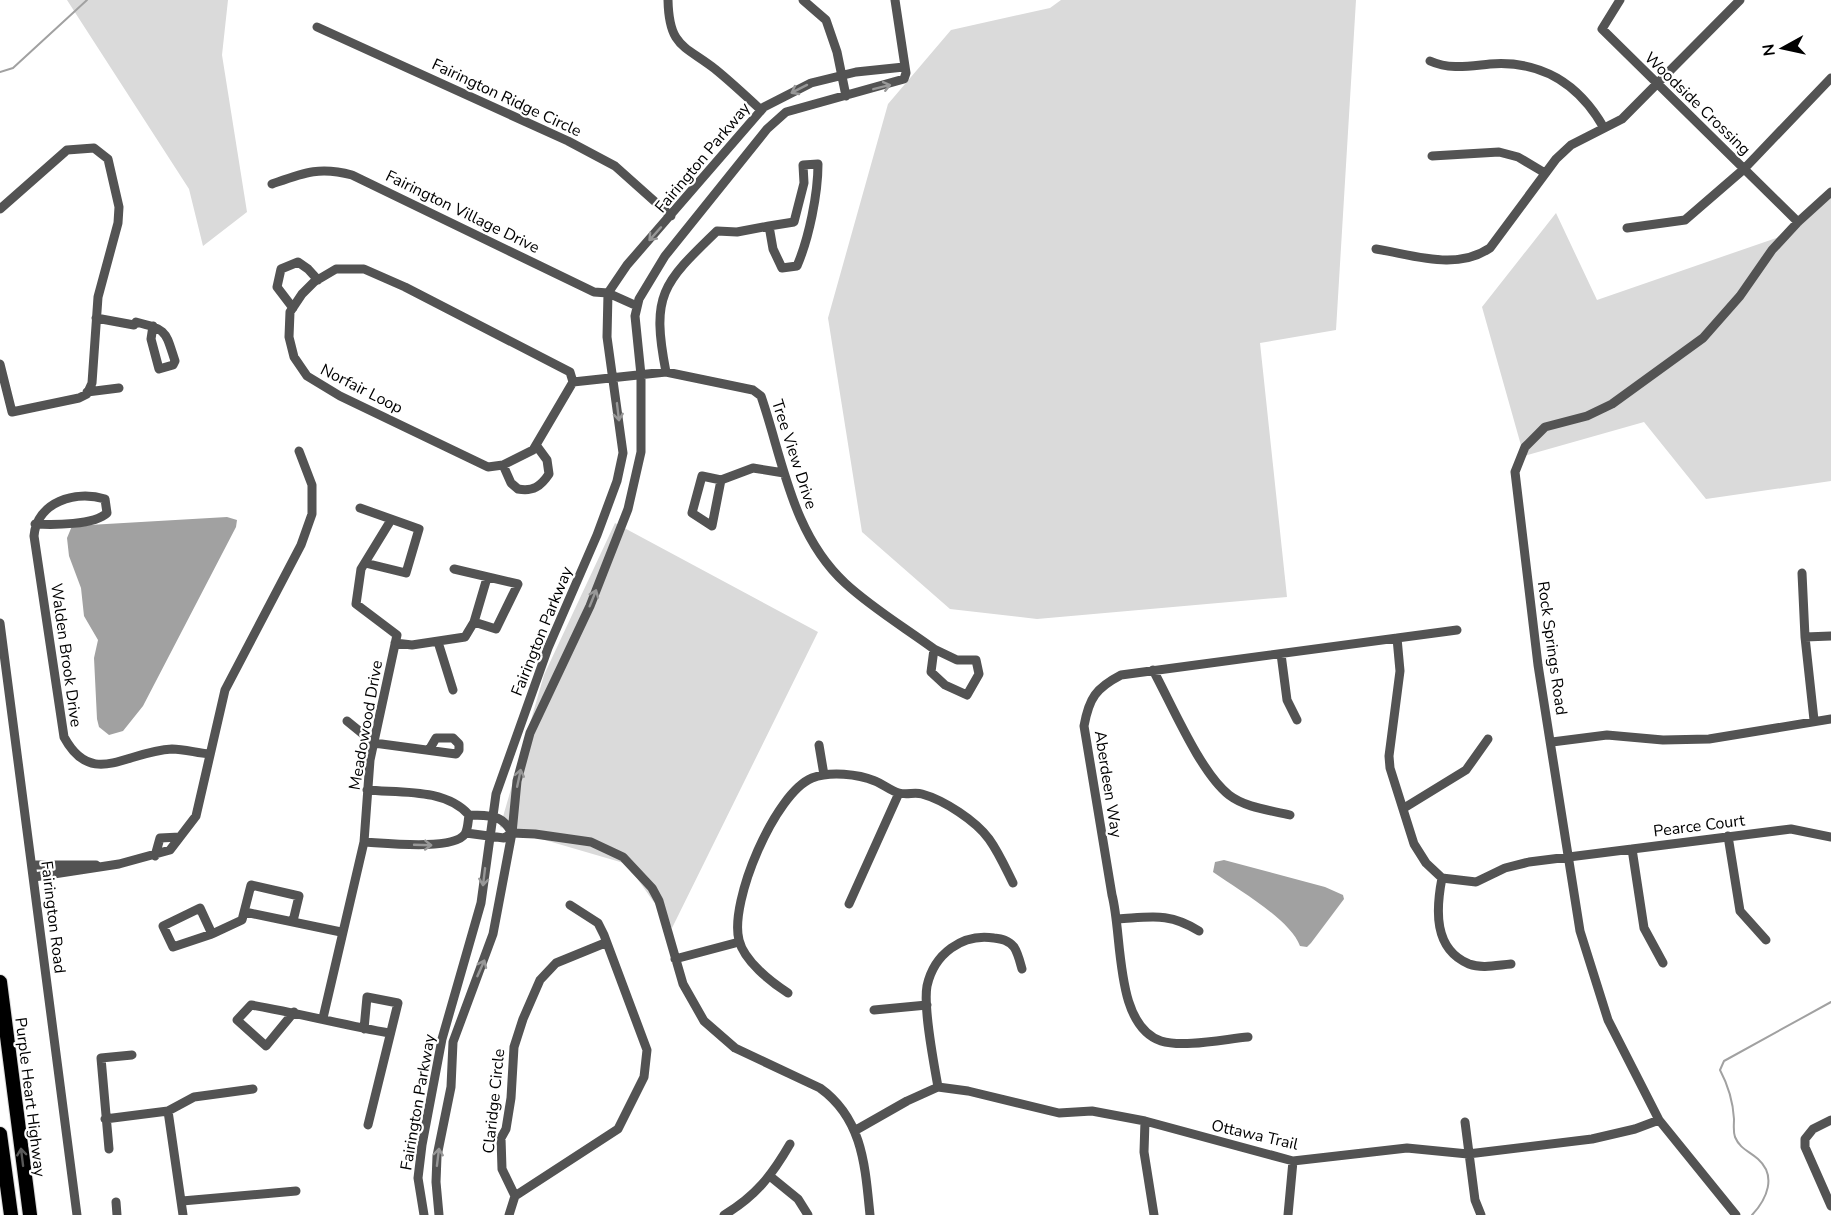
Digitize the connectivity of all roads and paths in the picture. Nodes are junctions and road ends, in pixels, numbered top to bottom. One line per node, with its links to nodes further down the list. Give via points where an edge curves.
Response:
1 (668, 0): 13 (street, via 671,25 681,46)
2 (803, 0): 9 (street, via 826,20)
3 (895, 0): 8 (street)
4 (1620, 0): 11 (street, Woodside Crossing, via 1602,29)
5 (1740, 0): 11 (street)
6 (317, 27): 21 (street, Fairington Ridge Circle, via 615,166)
7 (1430, 61): 14 (street, via 1443,67 1511,63 1534,67 1571,86 1593,109)
8 (904, 67): 9 (street, Fairington Parkway); 12 (street, Fairington Parkway, one-way to 8, via 900,82 906,73)
9 (841, 75): 12 (street); 13 (street, Fairington Parkway, one-way to 13, via 811,83)
10 (1831, 78): 16 (street)
11 (1658, 84): 14 (street, via 1622,119); 16 (street, Woodside Crossing)
12 (846, 96): 28 (street, Fairington Parkway, via 786,112 767,129 665,256)
13 (761, 110): 21 (street, Fairington Parkway)
14 (1604, 128): 17 (street, via 1571,145)
15 (1432, 156): 17 (street, via 1499,152)
16 (1744, 169): 22 (street, Woodside Crossing); 24 (street, via 1685,220)
17 (1545, 173): 25 (street, via 1490,248 1479,255 1446,261)
18 (272, 184): 27 (street, Fairington Village Drive, via 310,170 352,175 594,291)
19 (1831, 192): 22 (street, Rock Springs Road)
20 (0, 209): 30 (street, via 67,150 94,148 108,159 119,207 118,223)
21 (671, 216): 27 (street, Fairington Parkway, one-way to 27, via 627,265)
22 (1798, 222): 68 (street, Rock Springs Road, via 1703,338 1612,404 1587,416 1545,427 1519,459 1515,472 1538,665)
23 (769, 226): 23 (street, via 794,222 804,183 803,165 818,164 804,250 797,266 782,268); 33 (street, via 717,231 666,286 659,312)
24 (1627, 228)
25 (1376, 249)
26 (318, 280): 29 (street); 29 (street, via 297,262 281,269 277,287); 36 (street, via 336,269 364,268 570,372)
27 (608, 293): 28 (street, Fairington Village Drive); 35 (street, Fairington Parkway, via 608,337)
28 (637, 306): 34 (street, Fairington Parkway)
29 (292, 308): 41 (street, Norfair Loop, via 289,338 294,357 307,376 340,396 488,467)
30 (96, 318): 31 (street); 38 (street, via 92,383)
31 (153, 326)
32 (0, 364): 38 (street, via 12,412 79,398)
33 (666, 372): 34 (street, Tree View Drive); 42 (street, Tree View Drive, via 739,385 761,396)
34 (640, 375): 35 (street, Tree View Drive); 81 (street, Fairington Parkway, one-way to 34, via 518,782 530,733 590,606 628,509 641,452)
35 (614, 378): 36 (street); 79 (street, Fairington Parkway, one-way to 79, via 623,453 617,481 544,658 496,794)
36 (573, 382): 39 (street)
37 (119, 388): 38 (street)
38 (87, 392)
39 (536, 445): 41 (street); 41 (street, via 547,460 549,474 543,484 534,489 518,489 506,476)
40 (299, 451): 72 (street, via 312,485 312,514 301,545 225,690)
41 (503, 465)
42 (784, 473): 43 (street, via 753,468); 59 (street, Tree View Drive, via 802,524 843,582)
43 (721, 480): 43 (street, via 717,503 712,526 692,513 702,476)
44 (360, 508): 45 (street)
45 (391, 520): 47 (street); 47 (street, via 419,529 406,573)
46 (35, 524): 46 (street, via 56,501 95,496 105,499 107,513 101,519); 72 (street, Walden Brook Drive, via 64,737 73,754 86,764 104,765 173,749)
47 (365, 563): 58 (street, Meadowood Drive, via 356,604 397,635)
48 (454, 569): 50 (street)
49 (1802, 573): 55 (street)
50 (487, 578): 51 (street); 51 (street, via 518,584 496,629)
51 (474, 622): 57 (street, via 465,637)
52 (0, 623): 90 (street, Fairington Road)
53 (1457, 630): 56 (street, Aberdeen Way)
54 (1831, 636): 55 (street)
55 (1805, 637): 65 (street)
56 (1397, 638): 60 (street, Aberdeen Way); 76 (street, via 1400,671 1389,756)
57 (438, 642): 58 (street); 62 (street)
58 (395, 643): 69 (street, Meadowood Drive)
59 (934, 649): 59 (street, Tree View Drive, via 931,672 945,685 968,695 979,674 976,660 957,660)
60 (1281, 654): 61 (street, Aberdeen Way); 64 (street, via 1287,700)
61 (1153, 670): 78 (street, via 1209,774 1244,804); 98 (street, Aberdeen Way, via 1121,675 1103,684 1087,710 1084,726)
62 (453, 690)
63 (1831, 719): 65 (street)
64 (1297, 720)
65 (1814, 720): 68 (street, via 1708,739 1607,735)
66 (347, 721): 69 (street)
67 (1488, 739): 76 (street, via 1466,770)
68 (1552, 742): 89 (street, Rock Springs Road)
69 (374, 743): 71 (street); 74 (street, Meadowood Drive)
70 (819, 746): 73 (street)
71 (429, 750)
72 (209, 754): 83 (street, via 196,816)
73 (825, 775): 75 (street, via 873,780); 105 (street, via 811,778 795,789 783,802 767,833 740,894)
74 (366, 790): 77 (street, via 430,795 459,804); 86 (street, Meadowood Drive)
75 (899, 793): 94 (street, via 922,794 972,824 989,839); 95 (street)
76 (1404, 808): 93 (street, via 1413,844)
77 (469, 815): 79 (street); 80 (street)
78 (1290, 815)
79 (493, 816): 81 (street, via 505,821); 84 (street, Fairington Parkway)
80 (466, 833): 84 (street); 86 (street, one-way to 80, via 437,845)
81 (512, 833): 84 (street, via 504,838); 106 (street, via 591,842 623,857 659,901); 147 (street, Fairington Parkway, one-way to 81, via 437,1156 451,1087 453,1041 494,934)
82 (1728, 836): 85 (street, Pearce Court, via 1791,828); 87 (street, Pearce Court); 103 (street, via 1740,911)
83 (180, 837): 88 (street, via 170,850); 88 (street, via 160,838)
84 (489, 837): 146 (street, Fairington Parkway, one-way to 146, via 481,903 442,1039 422,1145 418,1178)
85 (1831, 837)
86 (364, 842): 101 (street, Meadowood Drive)
87 (1632, 849): 89 (street, Pearce Court); 107 (street, via 1644,928)
88 (155, 856): 91 (street)
89 (1569, 857): 93 (street, Pearce Court, via 1505,868 1476,882); 124 (street, Rock Springs Road, via 1589,966 1608,1020)
90 (33, 864): 91 (street); 92 (street, Fairington Road)
91 (111, 866): 92 (street)
92 (34, 877): 143 (street, Fairington Road)
93 (1442, 878): 108 (street, via 1436,906 1438,926 1450,949 1468,963)
94 (1013, 884)
95 (849, 904)
96 (570, 905): 104 (street, via 598,923)
97 (245, 912): 99 (street); 99 (street, via 251,885 299,896); 102 (street, via 242,920)
98 (1118, 919): 100 (street, via 1162,916); 118 (street, Aberdeen Way, via 1131,1012 1144,1031 1162,1041 1185,1043)
99 (293, 921): 101 (street)
100 (1199, 930)
101 (341, 932): 115 (street, Meadowood Drive)
102 (212, 934): 102 (street, via 173,948 163,926 200,908)
103 (1766, 940)
104 (605, 942): 137 (street, Claridge Circle, via 556,963 540,980 524,1018 514,1047 511,1098 501,1138 502,1169); 137 (street, via 647,1050 644,1077 618,1129)
105 (739, 942): 106 (street); 111 (street, via 762,971)
106 (675, 959): 129 (street, via 694,1007 712,1029 735,1048 820,1088 831,1096)
107 (1663, 963)
108 (1511, 964)
109 (1022, 969): 112 (street, via 1015,948 1006,940 981,936 963,939 948,949 932,970)
110 (0, 982): 142 (highway, Purple Heart Highway, one-way to 110)
111 (788, 993)
112 (927, 1005): 113 (street); 120 (street)
113 (874, 1010)
114 (294, 1012): 114 (street, via 251,1005 237,1020 266,1046); 115 (street)
115 (322, 1018): 116 (street)
116 (363, 1029): 117 (street); 117 (street, via 367,997 398,1003)
117 (389, 1034): 128 (street)
118 (1248, 1036)
119 (132, 1054): 123 (street, via 101,1058)
120 (938, 1087): 126 (street, Ottawa Trail, via 968,1090 1059,1113 1092,1111); 129 (street)
121 (253, 1089): 122 (street, via 194,1097)
122 (168, 1111): 123 (street); 138 (street)
123 (105, 1119): 132 (street)
124 (1659, 1120): 133 (street, Ottawa Trail, via 1592,1138); 155 (street, Rock Springs Road)
125 (1831, 1120): 140 (street, via 1813,1129 1805,1139 1805,1147)
126 (1145, 1121): 134 (street, Ottawa Trail); 152 (street, via 1144,1152)
127 (1465, 1122): 133 (street)
128 (368, 1125)
129 (856, 1130): 151 (street)
130 (0, 1134): 141 (highway)
131 (790, 1144): 135 (street)
132 (109, 1149)
133 (1468, 1154): 134 (street, Ottawa Trail, via 1407,1148); 154 (street)
134 (1293, 1161): 153 (street)
135 (771, 1177): 149 (street); 150 (street, via 798,1200)
136 (296, 1191): 138 (street)
137 (515, 1196): 148 (street)
138 (182, 1201): 145 (street)
139 (116, 1202): 144 (street)
140 (1831, 1206)
141 (11, 1215)
142 (30, 1215)
143 (76, 1215)
144 (117, 1215)
145 (183, 1215)
146 (424, 1215)
147 (439, 1215)
148 (509, 1215)
149 (724, 1215)
150 (808, 1215)
151 (870, 1215)
152 (1154, 1215)
153 (1288, 1215)
154 (1481, 1215)
155 (1736, 1215)

